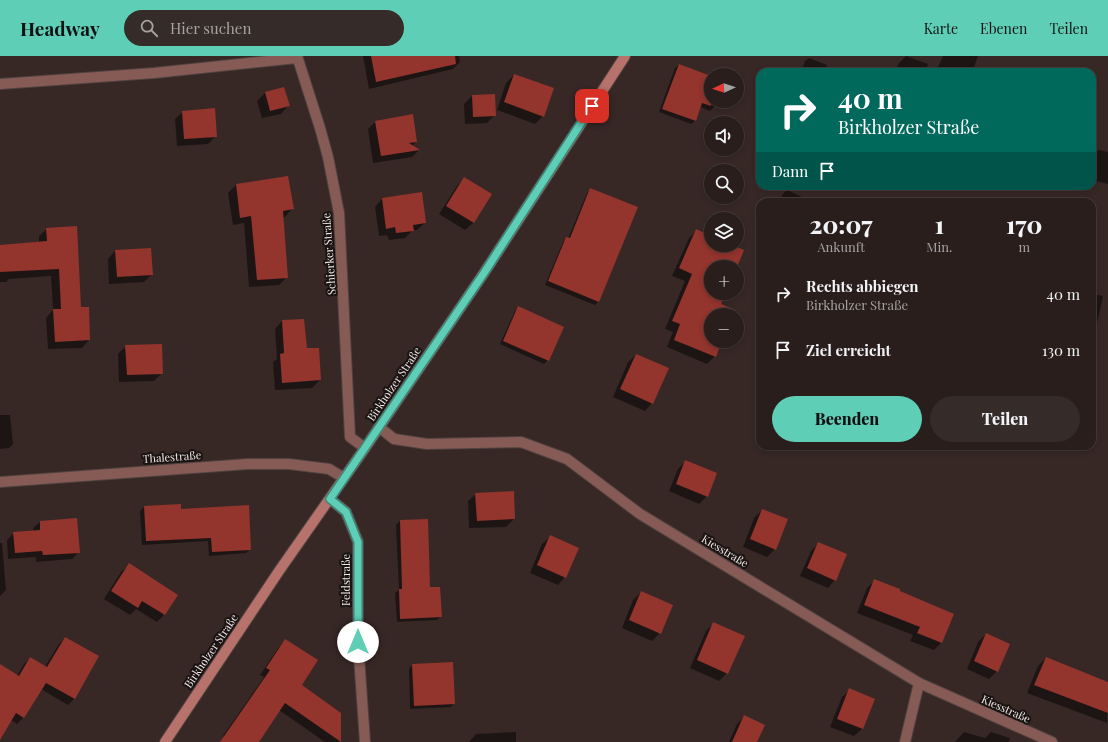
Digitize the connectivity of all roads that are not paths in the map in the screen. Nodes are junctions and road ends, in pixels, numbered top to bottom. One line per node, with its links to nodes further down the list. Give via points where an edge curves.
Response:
1 (624, 56): 4 (street, Birkholzer Straße, via 484,273)
2 (297, 57): 3 (street, via 154,73); 5 (street, Schierker Straße, via 328,157 339,213 350,438)
3 (0, 84)
4 (379, 427): 5 (street, Birkholzer Straße); 9 (street, Kiesstraße, via 394,438 427,444 521,442 567,459 640,514)
5 (365, 448): 6 (street, Birkholzer Straße)
6 (344, 478): 7 (street, Thalestraße, via 329,469 289,464 248,464); 8 (street, Birkholzer Straße)
7 (0, 482)
8 (330, 499): 10 (street, Birkholzer Straße); 11 (street, Feldstraße, via 346,512 358,542 358,642)
9 (919, 684): 12 (street); 13 (street, Kiesstraße)
10 (165, 742)
11 (365, 742)
12 (905, 742)
13 (1052, 742)

